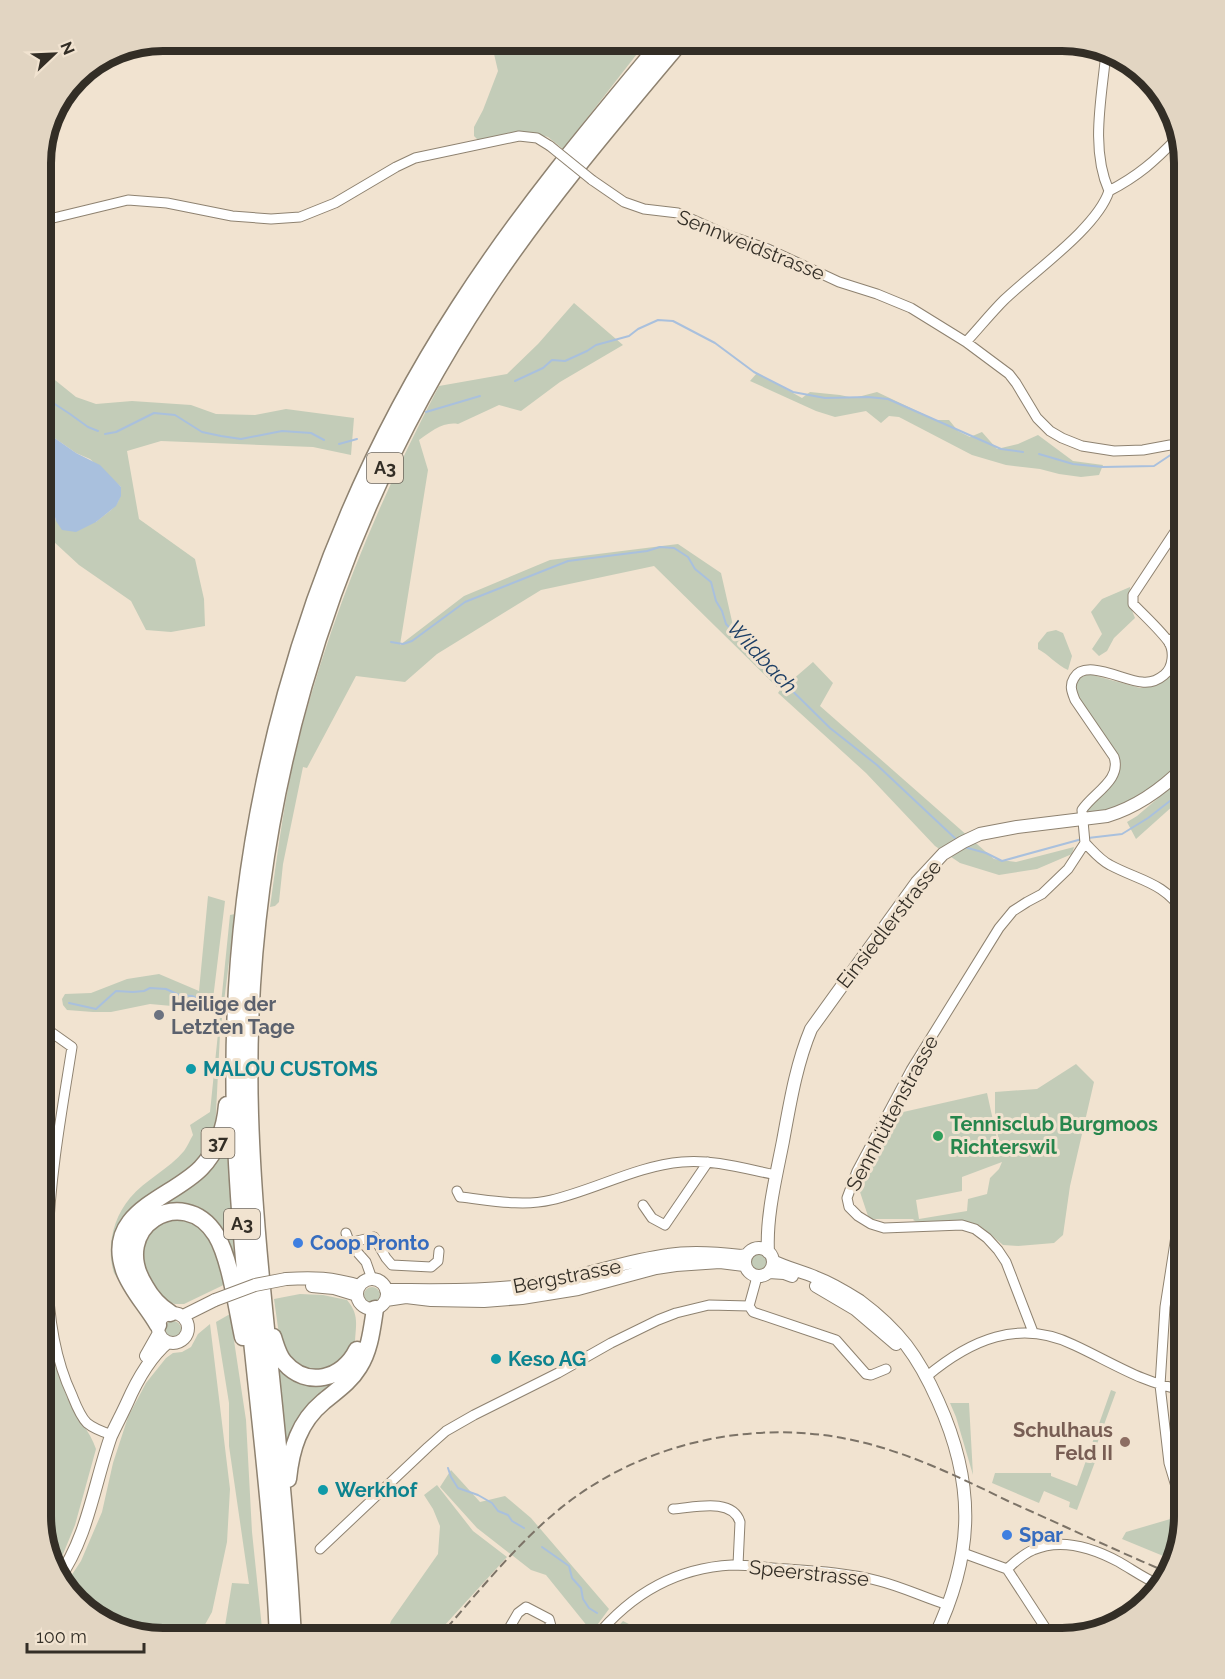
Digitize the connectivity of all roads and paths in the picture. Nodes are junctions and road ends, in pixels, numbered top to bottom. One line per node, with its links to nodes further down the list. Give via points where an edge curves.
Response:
1 (655, 51): 16 (highway, A3, via 542,189 479,276 403,400 354,501 300,644 265,775 243,918)
2 (673, 51): 33 (highway, A3, via 543,211 449,349 372,496 314,646 274,807 252,968 249,1112)
3 (1105, 60): 5 (street, via 1098,134)
4 (1172, 144): 5 (street, via 1131,180)
5 (1109, 191): 7 (street, via 1098,213)
6 (51, 218): 7 (street, Sennweidstrasse, bridge, via 135,200 232,216 300,217 335,203 415,158 519,136 537,138 624,202 644,210 678,213 839,282 891,299)
7 (966, 342): 8 (street, Sennweidstrasse, via 1009,374 1037,418 1062,438 1083,446 1114,450)
8 (1174, 446)
9 (1174, 534): 11 (street, via 1133,596 1133,604)
10 (1174, 637): 11 (street)
11 (1169, 643): 13 (street, via 1172,662 1161,678 1143,683 1091,669 1076,674 1071,683 1075,700 1117,765 1109,781 1082,810)
12 (1174, 776): 13 (main road, Einsiedlerstrasse, via 1139,803)
13 (1083, 825): 14 (street); 19 (main road, Einsiedlerstrasse, via 980,834 943,854 917,882 811,1029 795,1080)
14 (1085, 843): 15 (street, via 1108,865 1163,889); 37 (street, Sennhüttenstrasse, via 1057,881 1012,911 999,928 911,1070 857,1171 847,1198 858,1216 884,1228 975,1229 1005,1262)
15 (1174, 898)
16 (235, 1026): 35 (highway, 37, via 226,1113 217,1145 197,1171 140,1211 123,1239 126,1275); 42 (highway, A3, via 238,1168)
17 (51, 1032): 21 (street, via 72,1047)
18 (708, 1162): 19 (street); 20 (street, via 684,1161 654,1167 549,1201 520,1203 460,1197); 22 (street, via 665,1225 652,1218)
19 (776, 1174): 23 (main road, Einsiedlerstrasse)
20 (457, 1191)
21 (51, 1204)
22 (642, 1205)
23 (770, 1208): 28 (main road, Einsiedlerstrasse); 29 (main road, Einsiedlerstrasse)
24 (346, 1233): 25 (street)
25 (350, 1244): 27 (street, via 374,1237 392,1265 431,1267 438,1261); 31 (street, via 366,1262)
26 (1174, 1249): 40 (street, via 1165,1307)
27 (439, 1251)
28 (748, 1256): 29 (main road, Bergstrasse, via 762,1248); 30 (main road, via 748,1272); 32 (main road, Bergstrasse, via 666,1267 522,1298)
29 (770, 1261): 30 (main road, via 763,1276); 39 (main road, Bergstrasse, via 784,1273 817,1286 855,1309 895,1342)
30 (757, 1277): 34 (street)
31 (372, 1279): 32 (main road, via 367,1280); 32 (main road, via 381,1282)
32 (371, 1298): 33 (highway, via 352,1360 337,1373 319,1378 298,1374 284,1362); 35 (main road, Bergstrasse, bridge, via 335,1279 255,1285); 46 (highway, via 367,1349 359,1368 314,1410 298,1433 290,1459)
33 (264, 1305): 46 (highway, A3)
34 (749, 1306): 38 (street, via 753,1312 836,1340 866,1374); 47 (street, via 709,1305 658,1320 474,1415 446,1431)
35 (171, 1326): 42 (highway, via 143,1283 134,1251 139,1236 152,1220 167,1213 185,1212 204,1220 221,1246); 43 (main road, Bergstrasse, via 142,1373)
36 (51, 1328): 43 (street, via 68,1387 83,1419)
37 (1033, 1332): 39 (street, via 1001,1335 964,1350); 40 (street, via 1073,1345)
38 (886, 1369)
39 (927, 1377): 48 (main road, Bergstrasse, via 959,1458 964,1496)
40 (1160, 1385): 41 (street); 44 (street)
41 (1174, 1388)
42 (261, 1420): 54 (highway, A3)
43 (112, 1435): 51 (main road, Bergstrasse, via 78,1543)
44 (1174, 1479)
45 (674, 1509): 49 (street, Speerstrasse, via 720,1505 738,1517)
46 (285, 1513): 55 (highway, A3)
47 (320, 1549)
48 (963, 1553): 50 (street); 53 (main road, Bergstrasse)
49 (738, 1565): 53 (street, Speerstrasse, via 878,1580); 58 (street, Speerstrasse, via 690,1572 652,1587)
50 (1007, 1569): 52 (street, via 1034,1549 1077,1545); 60 (street)
51 (65, 1570)
52 (1152, 1582)
53 (948, 1605): 59 (main road, Bergstrasse)
54 (277, 1628)
55 (291, 1628)
56 (509, 1628): 57 (street, via 526,1607 549,1618)
57 (549, 1628)
58 (604, 1628)
59 (938, 1628)
60 (1045, 1628)

